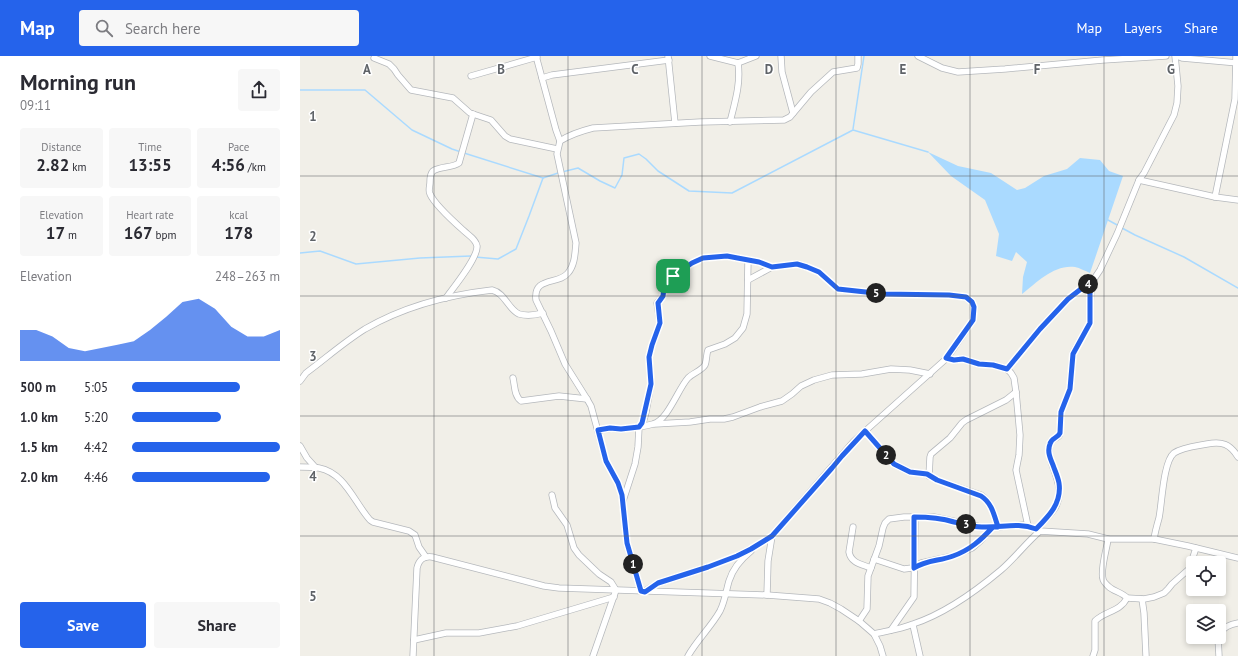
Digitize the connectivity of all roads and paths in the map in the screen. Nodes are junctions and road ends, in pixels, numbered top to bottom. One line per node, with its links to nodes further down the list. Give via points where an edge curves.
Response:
1 (378, 56): 18 (street, via 374,58 389,64 411,90 453,98)
2 (537, 56): 15 (street); 16 (street)
3 (710, 56): 13 (street)
4 (756, 56): 13 (street)
5 (781, 56): 17 (street, via 782,72)
6 (858, 56): 17 (street, via 857,68 833,72)
7 (918, 56): 12 (street, via 942,68 958,72)
8 (1166, 56): 12 (street)
9 (1176, 56): 14 (street); 23 (street, via 1178,86 1174,116)
10 (1236, 56): 14 (street)
11 (668, 58): 16 (street); 20 (street)
12 (1103, 58)
13 (738, 63): 19 (street, via 738,92)
14 (1237, 63): 24 (street, via 1234,100)
15 (471, 76)
16 (542, 78): 21 (street)
17 (793, 113): 19 (street, via 784,120)
18 (473, 114): 22 (street, via 491,120 510,139); 30 (street, via 459,163 440,168 430,176 429,193 438,206 474,240 477,247 476,254)
19 (730, 122): 20 (street)
20 (675, 123): 21 (street, via 593,128 570,134)
21 (560, 141): 22 (street)
22 (557, 149): 31 (street, via 576,243 568,274 545,282 535,294)
23 (1138, 180): 24 (street); 29 (street, via 1100,270)
24 (1215, 198): 25 (street)
25 (1238, 200)
26 (748, 260): 27 (street); 28 (street); 40 (street, via 727,256 703,258 667,282 658,303 660,323 649,357 651,384 646,412)
27 (772, 267): 28 (street); 32 (street, via 797,264 807,267 819,272 842,290 966,297 974,307 973,320)
28 (748, 280): 39 (street, via 747,314 743,328 735,338 708,350 704,366 689,378 673,404)
29 (1090, 282): 33 (street, via 1068,299); 54 (street, via 1090,323 1073,354 1070,389 1061,412 1059,436 1052,440 1049,446 1059,484 1059,497 1050,515)
30 (446, 298): 31 (street, via 496,291 519,314); 36 (street, via 392,315 368,327 306,373)
31 (542, 314): 38 (street, via 565,364)
32 (946, 358): 33 (street, via 963,359); 34 (street)
33 (1007, 369): 37 (street, via 1014,378)
34 (930, 374): 39 (street, via 891,369 862,374 832,375 801,386 782,401 733,417); 42 (street)
35 (513, 378): 38 (street, via 516,395 521,401 559,396)
36 (300, 381)
37 (1016, 392): 47 (street, via 962,423 950,438 931,454); 51 (street, via 1020,435 1016,470)
38 (587, 399): 41 (street)
39 (655, 424): 40 (street)
40 (639, 427): 41 (street); 49 (street, via 635,464)
41 (598, 430): 49 (street, via 606,461 618,483)
42 (865, 431): 47 (street, via 894,464 910,472); 55 (street)
43 (300, 446): 46 (street, via 306,458)
44 (1238, 457): 57 (street, via 1233,449 1223,443 1214,442 1172,454 1165,476)
45 (300, 467): 46 (street)
46 (316, 468): 60 (street, via 330,472 338,478 373,522 415,534)
47 (929, 476): 53 (street, via 987,500)
48 (552, 494): 65 (street, via 556,508 567,524 574,548 599,574 611,582)
49 (623, 501): 66 (street, via 627,543)
50 (914, 517): 53 (street, via 934,517 976,526); 62 (street, via 889,519 885,523); 64 (street)
51 (1028, 526): 53 (street); 54 (street)
52 (853, 527): 63 (street, via 850,556 852,560)
53 (996, 527): 64 (street, via 972,548 953,556 921,563)
54 (1038, 530): 56 (street, via 1088,534); 74 (street, via 982,585 961,600)
55 (772, 536): 58 (street); 68 (street)
56 (1108, 539): 57 (street); 70 (street, via 1102,569 1103,579 1112,590)
57 (1154, 539): 59 (street)
58 (762, 543): 66 (street, via 737,556 658,583); 67 (street, via 739,562 729,582)
59 (1196, 548): 61 (street); 71 (street, via 1189,570 1164,593)
60 (426, 556): 65 (street, via 544,586); 78 (street, via 417,568)
61 (1238, 558)
62 (874, 559): 63 (street); 64 (street, via 908,570)
63 (871, 568): 72 (street, via 868,576 867,609)
64 (914, 568): 76 (street, via 914,597)
65 (616, 590): 66 (street); 69 (street)
66 (643, 591): 67 (street)
67 (727, 594): 68 (street); 82 (street, via 715,620)
68 (767, 596): 72 (street, via 819,599 830,602)
69 (614, 597): 78 (street, via 517,626 479,633 446,633); 81 (street)
70 (1127, 598): 71 (street); 85 (street, via 1118,608 1099,616 1095,621)
71 (1142, 599): 86 (street)
72 (859, 621): 77 (street)
73 (1238, 623): 75 (street)
74 (913, 625): 76 (street); 84 (street)
75 (1226, 627)
76 (891, 630): 77 (street)
77 (874, 634): 83 (street)
78 (414, 640): 80 (street)
79 (1218, 644): 87 (street)
80 (412, 655)
81 (593, 656)
82 (688, 656)
83 (883, 656)
84 (920, 656)
85 (1093, 656)
86 (1146, 656)
87 (1219, 656)

